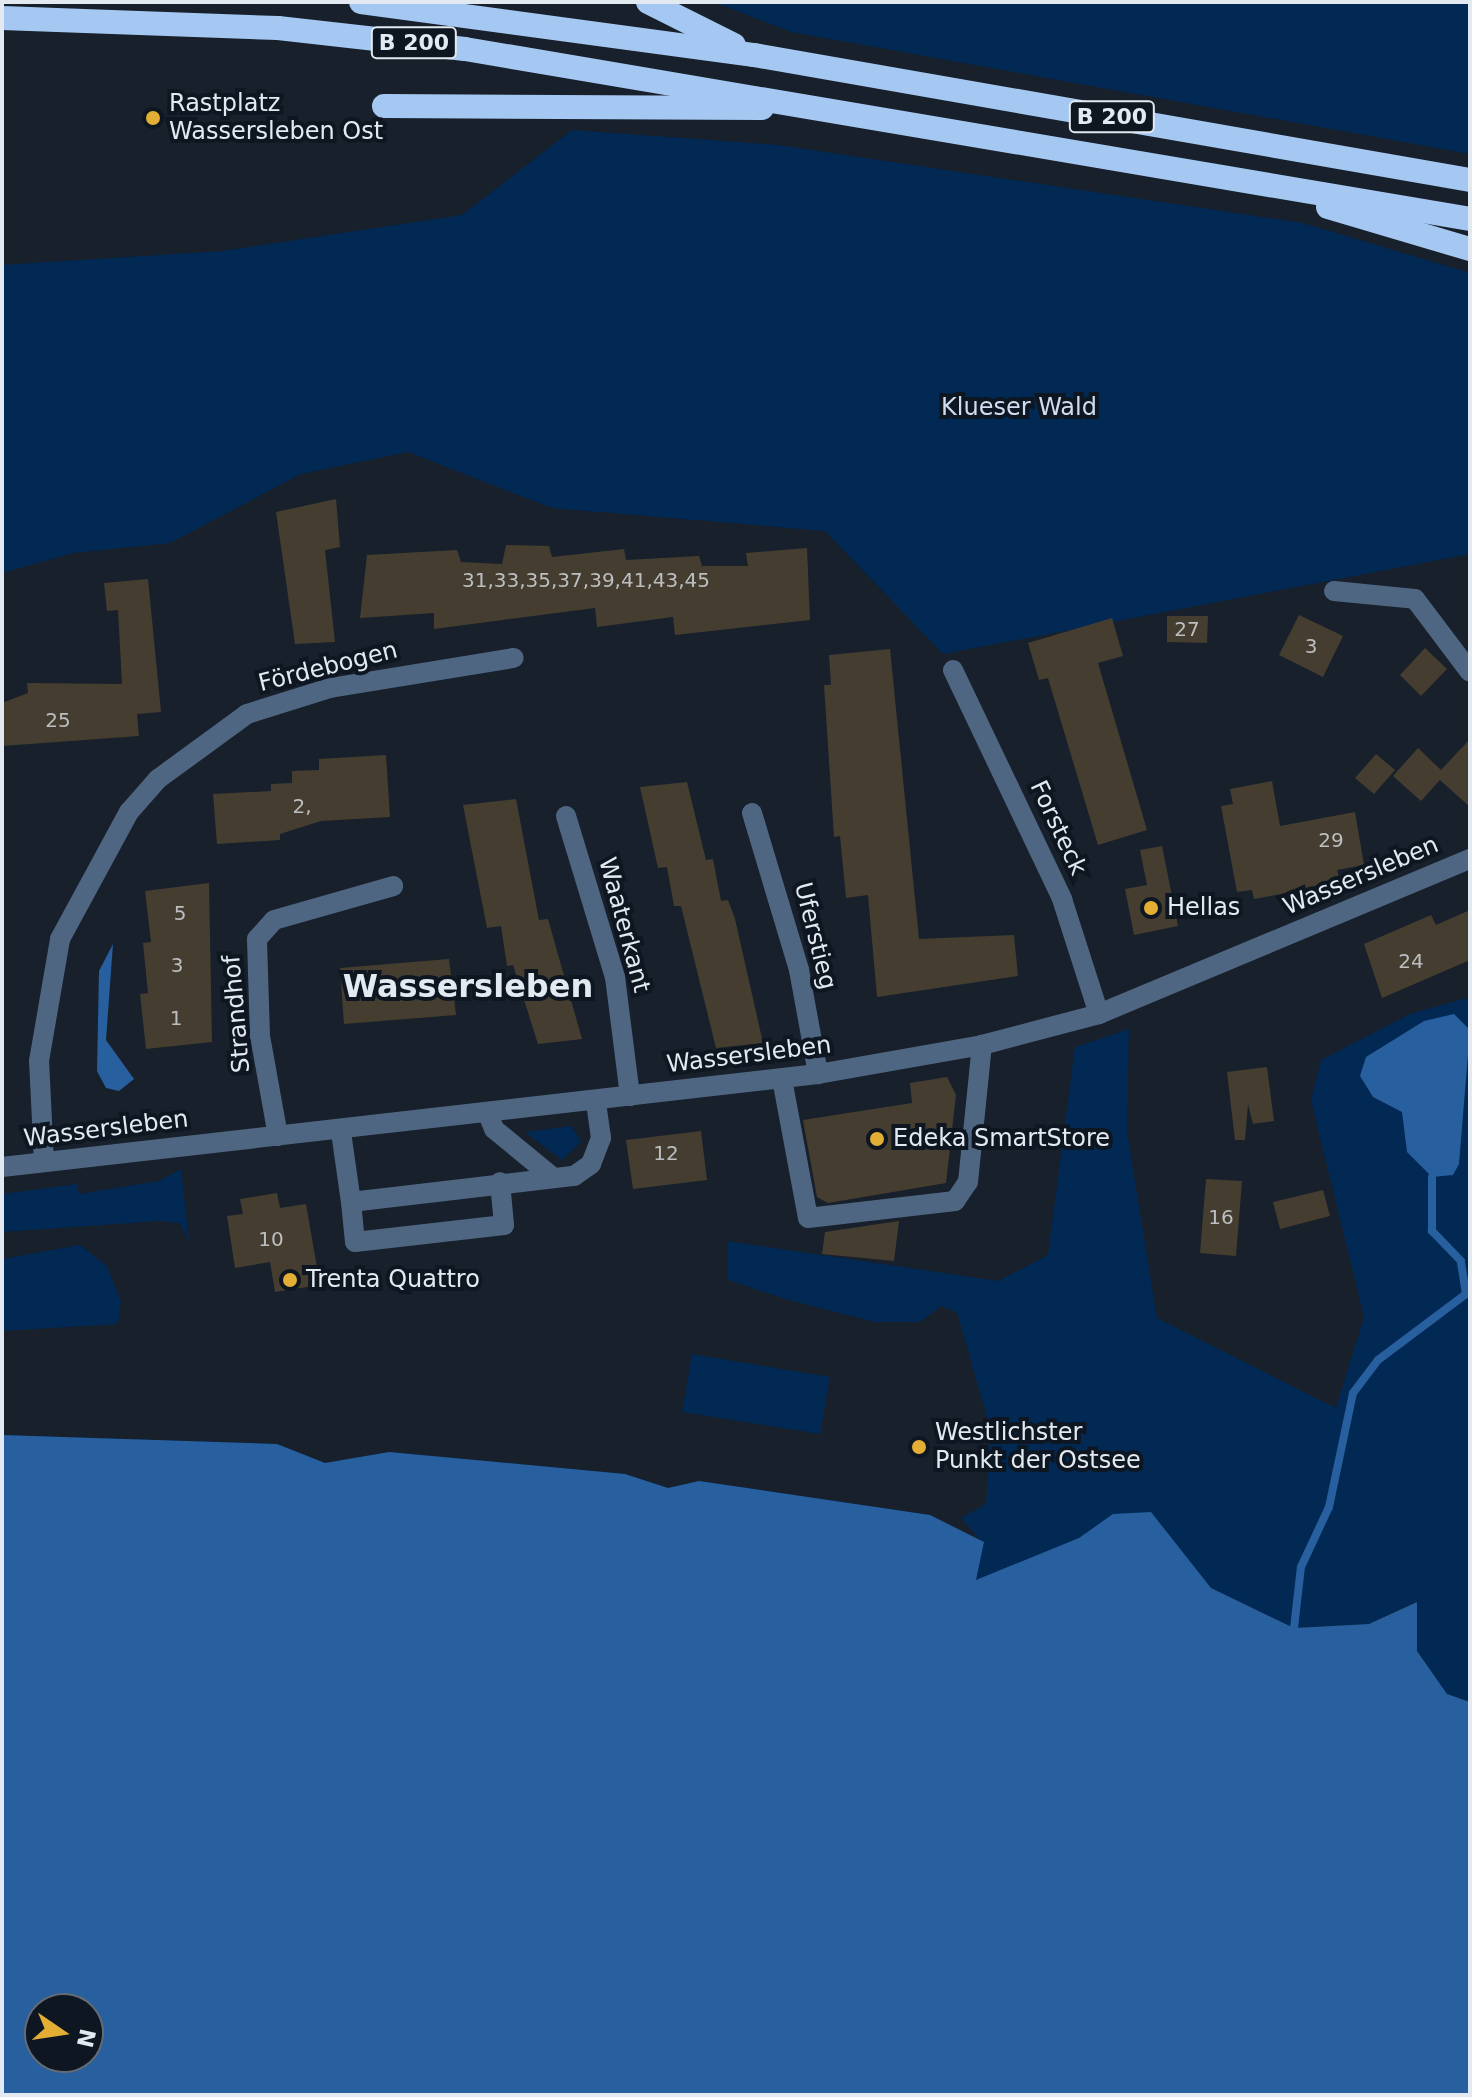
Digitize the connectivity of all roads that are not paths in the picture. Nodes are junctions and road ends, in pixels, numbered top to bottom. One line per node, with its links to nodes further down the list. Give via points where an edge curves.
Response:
1 (361, 2): 4 (highway, B 200)
2 (648, 2): 4 (highway)
3 (2, 18): 6 (highway, B 200, via 278,28 465,49)
4 (754, 55): 8 (highway, B 200)
5 (384, 106): 6 (highway)
6 (822, 108): 7 (highway, B 200)
7 (1218, 175): 9 (highway, B 200); 10 (highway)
8 (1470, 180)
9 (1470, 219)
10 (1470, 249)
11 (1334, 591): 14 (street, via 1415,599)
12 (514, 658): 28 (street, Fördebogen, via 330,688 247,714 158,779 129,812 60,939 39,1061)
13 (953, 670): 19 (street, Forsteck, via 1062,899)
14 (1470, 672)
15 (752, 813): 21 (street, Uferstieg, via 799,970)
16 (566, 816): 23 (street, Waaterkant, via 615,977)
17 (1470, 859): 19 (street, Wassersleben)
18 (393, 886): 27 (street, Strandhof, via 274,920 257,939 260,1036)
19 (1099, 1014): 20 (street, Wassersleben)
20 (982, 1045): 21 (street, Wassersleben); 22 (street, via 968,1182 955,1201 808,1218)
21 (818, 1074): 22 (street, Wassersleben)
22 (782, 1079): 23 (street, Wassersleben)
23 (630, 1096): 24 (street, Wassersleben)
24 (596, 1101): 25 (street, Wassersleben); 30 (street, via 601,1138 591,1164 574,1176)
25 (488, 1114): 26 (street, Wassersleben); 30 (street, via 494,1129)
26 (341, 1132): 27 (street, Wassersleben); 32 (street)
27 (278, 1136): 28 (street, Wassersleben)
28 (44, 1162): 29 (street, Wassersleben)
29 (2, 1167)
30 (550, 1175): 31 (street)
31 (500, 1182): 32 (street); 32 (street, via 504,1225 355,1242)
32 (351, 1202)

